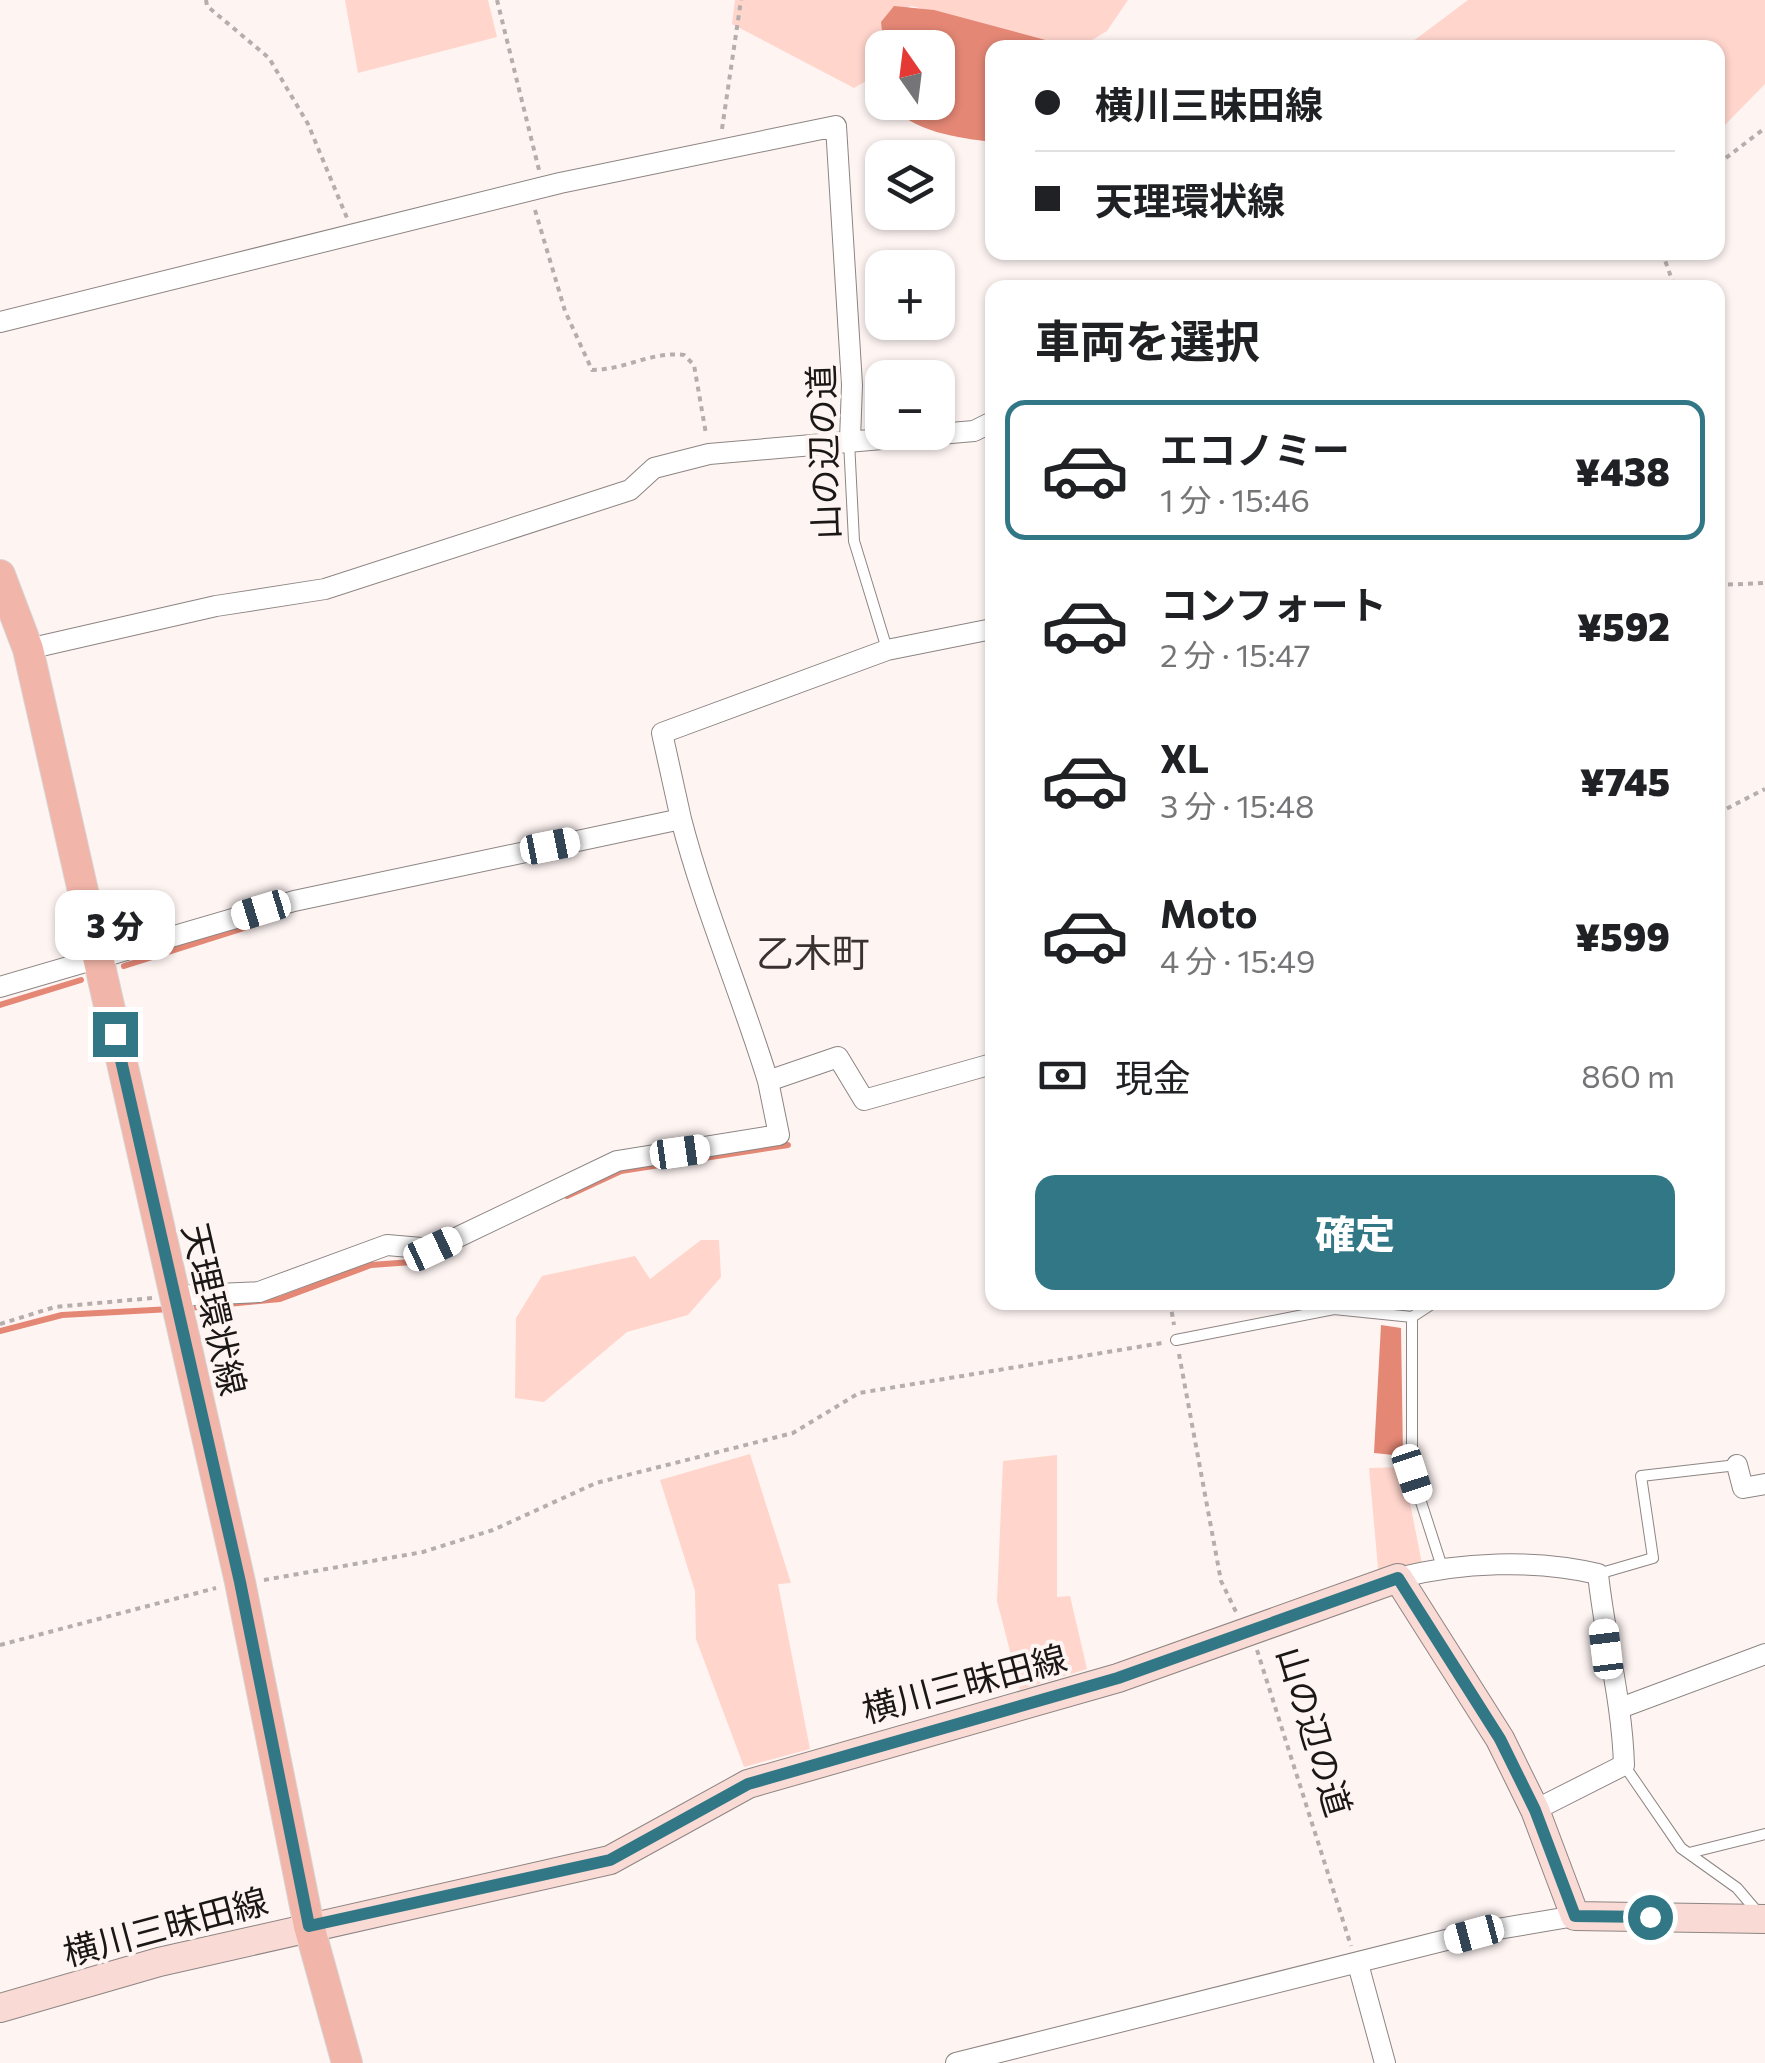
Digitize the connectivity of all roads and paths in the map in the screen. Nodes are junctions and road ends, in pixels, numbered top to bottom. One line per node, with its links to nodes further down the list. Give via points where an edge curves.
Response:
1 (206, 0): 8 (path, via 268,58 308,124)
2 (498, 0): 7 (path)
3 (742, 0): 5 (path)
4 (1765, 128): 6 (path)
5 (719, 149): 7 (street); 11 (street, 山の辺の道, via 836,126)
6 (1725, 159)
7 (537, 189): 8 (street); 12 (path, via 565,311 592,370 663,352 684,354 694,365)
8 (354, 234): 9 (street)
9 (0, 322)
10 (985, 426): 11 (street)
11 (850, 440): 12 (street); 18 (lane, 山の辺の道, via 854,541)
12 (710, 454): 17 (street, via 654,468 630,490 325,588)
13 (0, 576): 17 (main road, 天理環状線)
14 (1765, 583): 15 (path)
15 (1725, 585)
16 (985, 636): 18 (street)
17 (28, 649): 22 (main road, 天理環状線)
18 (887, 650): 21 (street, via 662,733)
19 (1765, 789): 20 (path)
20 (1725, 810)
21 (681, 819): 22 (street, via 294,901); 25 (street)
22 (98, 959): 23 (street); 26 (main road, 天理環状線)
23 (0, 987)
24 (985, 1066): 25 (street, via 864,1100 838,1057)
25 (768, 1081): 26 (street, via 779,1135 617,1161 433,1249 387,1245 259,1292)
26 (174, 1296): 32 (path, via 54,1307); 39 (main road, 天理環状線)
27 (1171, 1310): 33 (path, 山の辺の道)
28 (1329, 1310): 33 (lane)
29 (1345, 1310): 31 (lane)
30 (1422, 1310): 31 (lane)
31 (1412, 1316): 36 (lane, via 1412,1474)
32 (0, 1324)
33 (1176, 1340): 39 (path, via 859,1393 794,1433 596,1483 493,1530 423,1552); 40 (path, 山の辺の道, via 1221,1582)
34 (1738, 1465): 35 (street, via 1742,1488); 37 (lane, via 1640,1476 1653,1558)
35 (1765, 1484)
36 (1442, 1567): 37 (street); 38 (street)
37 (1598, 1574): 43 (street, via 1606,1649)
38 (1398, 1578): 40 (main road, 横川三昧田線); 45 (main road, via 1500,1739)
39 (240, 1582): 41 (path); 50 (main road, 天理環状線)
40 (1250, 1628): 50 (main road, 横川三昧田線, via 1118,1678 748,1784 610,1860); 51 (path, 山の辺の道)
41 (0, 1645)
42 (1765, 1654): 43 (street)
43 (1623, 1706): 44 (street)
44 (1624, 1765): 45 (street); 47 (lane)
45 (1535, 1810): 48 (main road)
46 (1765, 1834): 47 (lane)
47 (1688, 1854): 49 (lane, via 1738,1888)
48 (1575, 1916): 49 (main road); 51 (street)
49 (1765, 1920)
50 (309, 1926): 52 (main road, 横川三昧田線); 53 (main road, 天理環状線)
51 (1358, 1964): 54 (street); 55 (street)
52 (0, 2008)
53 (347, 2063)
54 (956, 2063)
55 (1386, 2063)

